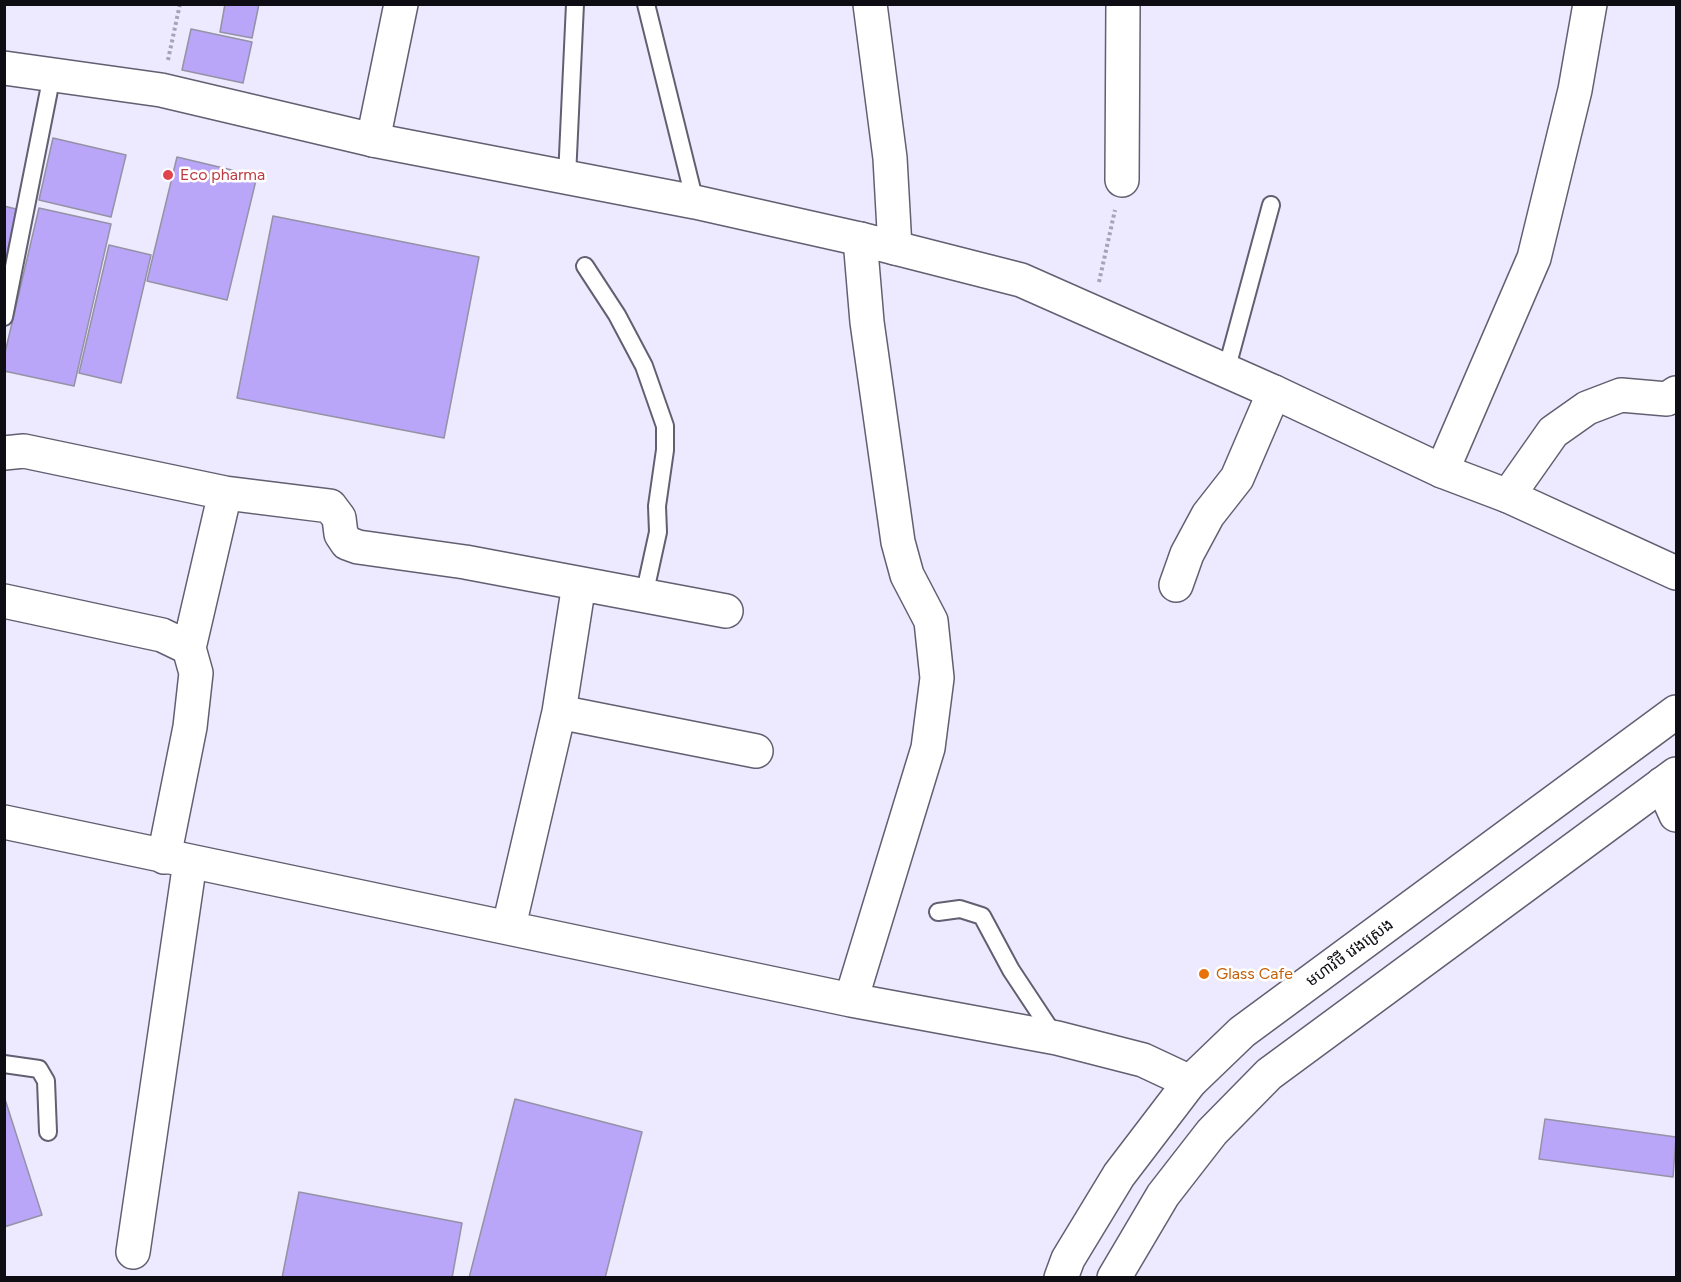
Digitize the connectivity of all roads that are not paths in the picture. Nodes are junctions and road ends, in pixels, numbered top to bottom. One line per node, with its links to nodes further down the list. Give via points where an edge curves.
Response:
1 (401, 4): 9 (street)
2 (575, 4): 10 (lane)
3 (646, 4): 12 (lane)
4 (870, 4): 15 (street, via 890,158)
5 (1123, 4): 11 (street)
6 (1590, 4): 22 (street, via 1575,90 1534,258)
7 (4, 68): 8 (street)
8 (52, 75): 9 (street, via 161,90); 17 (lane)
9 (373, 140): 10 (street)
10 (567, 177): 12 (street)
11 (1122, 180)
12 (694, 201): 14 (street)
13 (1271, 205): 18 (lane)
14 (860, 239): 15 (street); 41 (street, via 867,322 898,542 907,575 931,621 937,678 928,748)
15 (895, 248): 18 (street, via 1021,280)
16 (585, 266): 28 (lane, via 644,366 665,426 658,532)
17 (4, 317)
18 (1226, 371): 19 (street)
19 (1274, 392): 22 (street); 27 (street, via 1237,478 1208,515)
20 (1677, 393): 24 (street, via 1667,399 1621,395 1587,408 1553,432)
21 (4, 453): 23 (street, via 24,451)
22 (1442, 471): 24 (street)
23 (225, 493): 26 (street, via 330,506 339,518 341,534 357,548 465,562); 31 (street)
24 (1508, 496): 25 (street)
25 (1677, 573)
26 (579, 584): 28 (street); 32 (street)
27 (1176, 585)
28 (644, 596): 30 (street)
29 (4, 601): 31 (street, via 162,634)
30 (726, 611)
31 (189, 648): 38 (street, via 196,673)
32 (560, 712): 34 (street); 40 (street)
33 (1677, 712): 44 (street, មហាវិថី វេងស្រេង, via 1242,1032)
34 (756, 751)
35 (1669, 779): 36 (street); 48 (street, via 1269,1074 1212,1132 1163,1195)
36 (1677, 815)
37 (4, 822): 38 (street)
38 (177, 859): 40 (street); 46 (street)
39 (938, 912): 42 (lane, via 960,909 982,916 1011,970)
40 (509, 926): 41 (street)
41 (851, 1000): 42 (street)
42 (1057, 1038): 44 (street, via 1143,1060)
43 (4, 1064): 45 (lane, via 39,1068 46,1082)
44 (1190, 1082): 47 (street, មហាវិថី វេងស្រេង, via 1119,1175 1068,1259)
45 (48, 1132)
46 (133, 1252)
47 (1061, 1278)
48 (1114, 1278)

